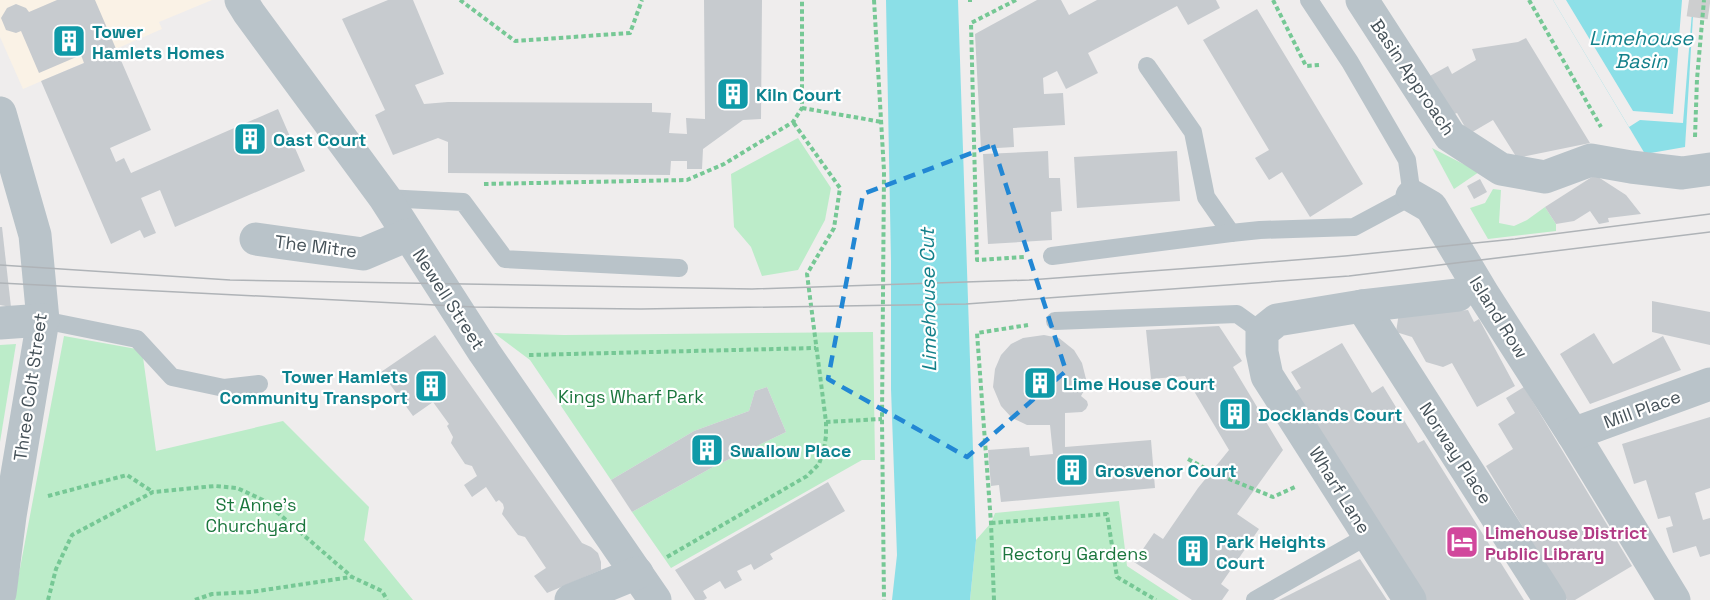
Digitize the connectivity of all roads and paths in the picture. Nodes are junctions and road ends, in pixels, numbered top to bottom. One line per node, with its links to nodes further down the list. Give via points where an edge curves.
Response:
1 (460, 0): 2 (path, via 515,41 630,33)
2 (642, 0)
3 (802, 0): 12 (path)
4 (874, 0): 15 (path)
5 (1016, 0): 24 (path, via 971,23 977,260)
6 (1309, 0): 18 (lane, via 1407,160)
7 (1362, 0): 16 (street, Basin Approach, via 1450,136 1501,169 1545,177 1591,160)
8 (1529, 0): 16 (path, via 1618,157)
9 (1704, 0): 17 (path, via 1697,79)
10 (253, 4): 19 (street, Newell Street)
11 (1147, 66): 21 (lane, via 1193,132 1206,197)
12 (802, 108): 14 (path); 15 (path)
13 (0, 113): 28 (street, Three Colt Street, via 35,235)
14 (794, 122): 20 (path, via 724,164 687,180 485,182); 32 (path, via 840,189 834,228 807,274)
15 (882, 122): 36 (path)
16 (1631, 168): 17 (street, Basin Approach, via 1682,173)
17 (1702, 170)
18 (1412, 196): 21 (lane, via 1354,227); 38 (street, Island Row, via 1431,207)
19 (384, 198): 20 (lane); 22 (street, Newell Street)
20 (463, 202): 25 (lane, via 505,259)
21 (1231, 233): 24 (lane)
22 (408, 235): 23 (street, The Mitre, via 363,254); 33 (street, Newell Street)
23 (256, 239)
24 (1052, 256)
25 (679, 268)
26 (1458, 295): 27 (street)
27 (1362, 306): 31 (street, via 1277,320); 58 (street, Norway Place)
28 (42, 320): 30 (street); 34 (lane, via 137,339 172,378 224,388); 42 (street, Three Colt Street)
29 (1055, 321): 31 (lane, via 1237,314); 43 (path, via 977,333)
30 (0, 323)
31 (1262, 332): 40 (street, Wharf Lane, via 1267,376)
32 (816, 348): 33 (path, via 524,355); 37 (path)
33 (498, 373): 45 (street, Newell Street)
34 (259, 384)
35 (1710, 384): 38 (street, Mill Place)
36 (882, 419): 37 (path); 53 (path)
37 (826, 422): 45 (path, via 819,464 807,476)
38 (1573, 434): 59 (street, Island Row)
39 (1188, 459): 40 (path, via 1273,497)
40 (1329, 471): 44 (street, Wharf Lane)
41 (153, 492): 42 (path, via 127,475); 46 (path, via 215,486 237,488 263,500); 48 (path, via 72,535 56,569)
42 (14, 507): 47 (street, Three Colt Street)
43 (991, 523): 54 (path); 55 (path, via 1107,514 1117,577)
44 (1369, 536): 56 (lane); 57 (street, Wharf Lane)
45 (637, 573): 51 (street); 52 (street, Newell Street)
46 (352, 577): 49 (path, via 212,594); 50 (path, via 382,591)
47 (0, 593)
48 (48, 600)
49 (195, 600)
50 (387, 600)
51 (571, 600)
52 (656, 600)
53 (884, 600)
54 (994, 600)
55 (1156, 600)
56 (1255, 600)
57 (1410, 600)
58 (1550, 600)
59 (1674, 600)

